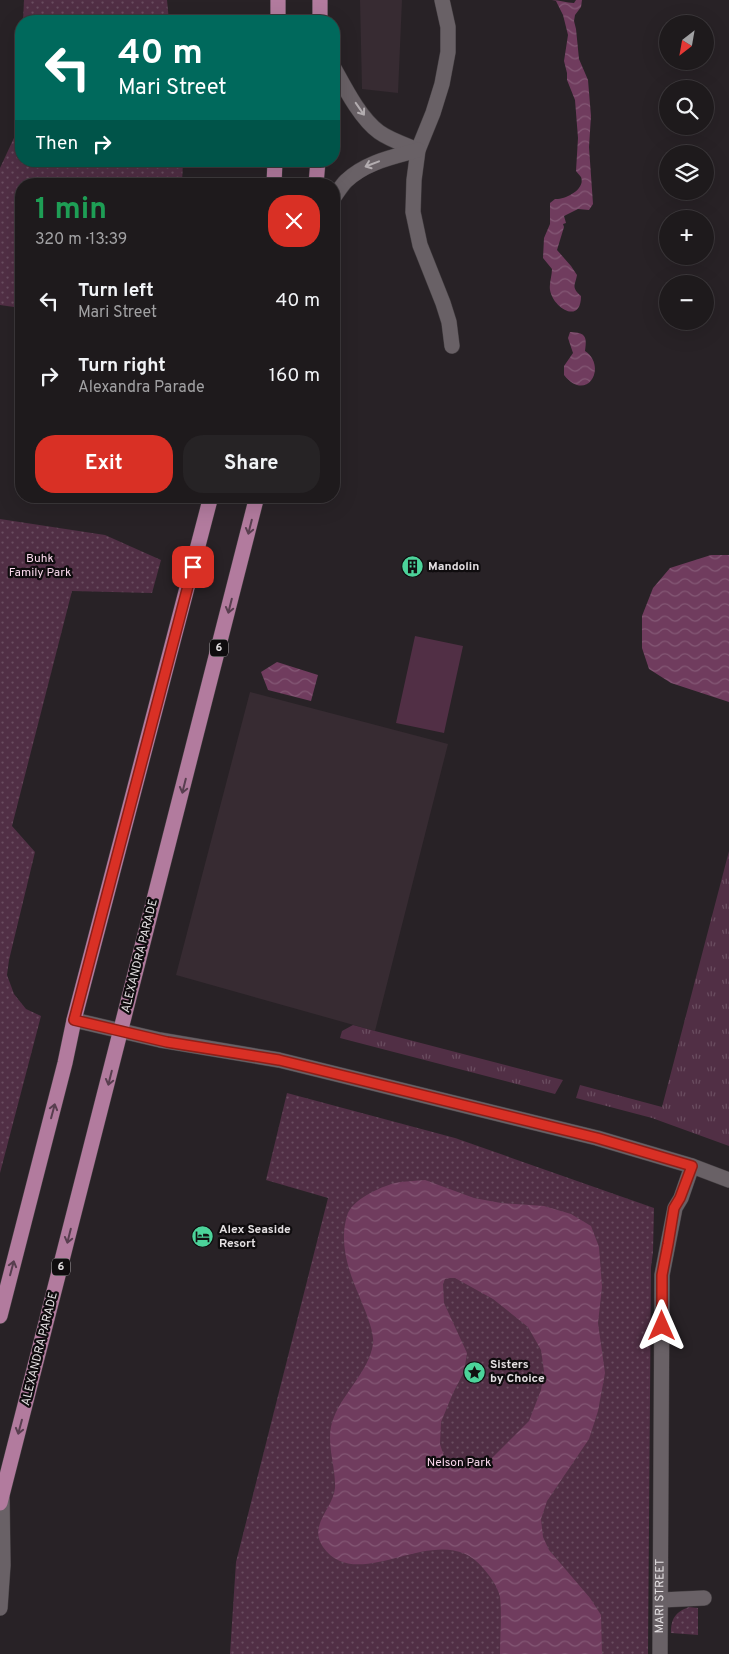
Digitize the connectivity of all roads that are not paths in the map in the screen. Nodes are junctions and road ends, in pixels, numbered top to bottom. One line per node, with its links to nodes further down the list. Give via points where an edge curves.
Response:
1 (278, 0): 3 (main road)
2 (442, 0): 5 (street, via 448,28 448,52 442,84)
3 (278, 15)
4 (340, 79): 5 (street, one-way to 5, via 369,123 380,133)
5 (418, 150): 6 (street, one-way to 6, via 363,168); 7 (street, via 413,212 420,245 444,303)
6 (340, 189)
7 (452, 346)
8 (209, 503): 10 (main road)
9 (255, 503): 11 (main road, ALEXANDRA PARADE / 6, one-way to 11)
10 (74, 1020): 11 (street); 14 (main road, one-way to 10)
11 (121, 1031): 12 (street, via 167,1042 279,1060 597,1138); 15 (main road, ALEXANDRA PARADE / 6, one-way to 15)
12 (692, 1166): 13 (street); 17 (street, MARI STREET, via 674,1208 662,1275)
13 (729, 1180)
14 (0, 1316)
15 (1, 1500): 18 (street, via 3,1565)
16 (704, 1598): 17 (street)
17 (661, 1600): 19 (street, MARI STREET)
18 (0, 1608)
19 (660, 1654)

